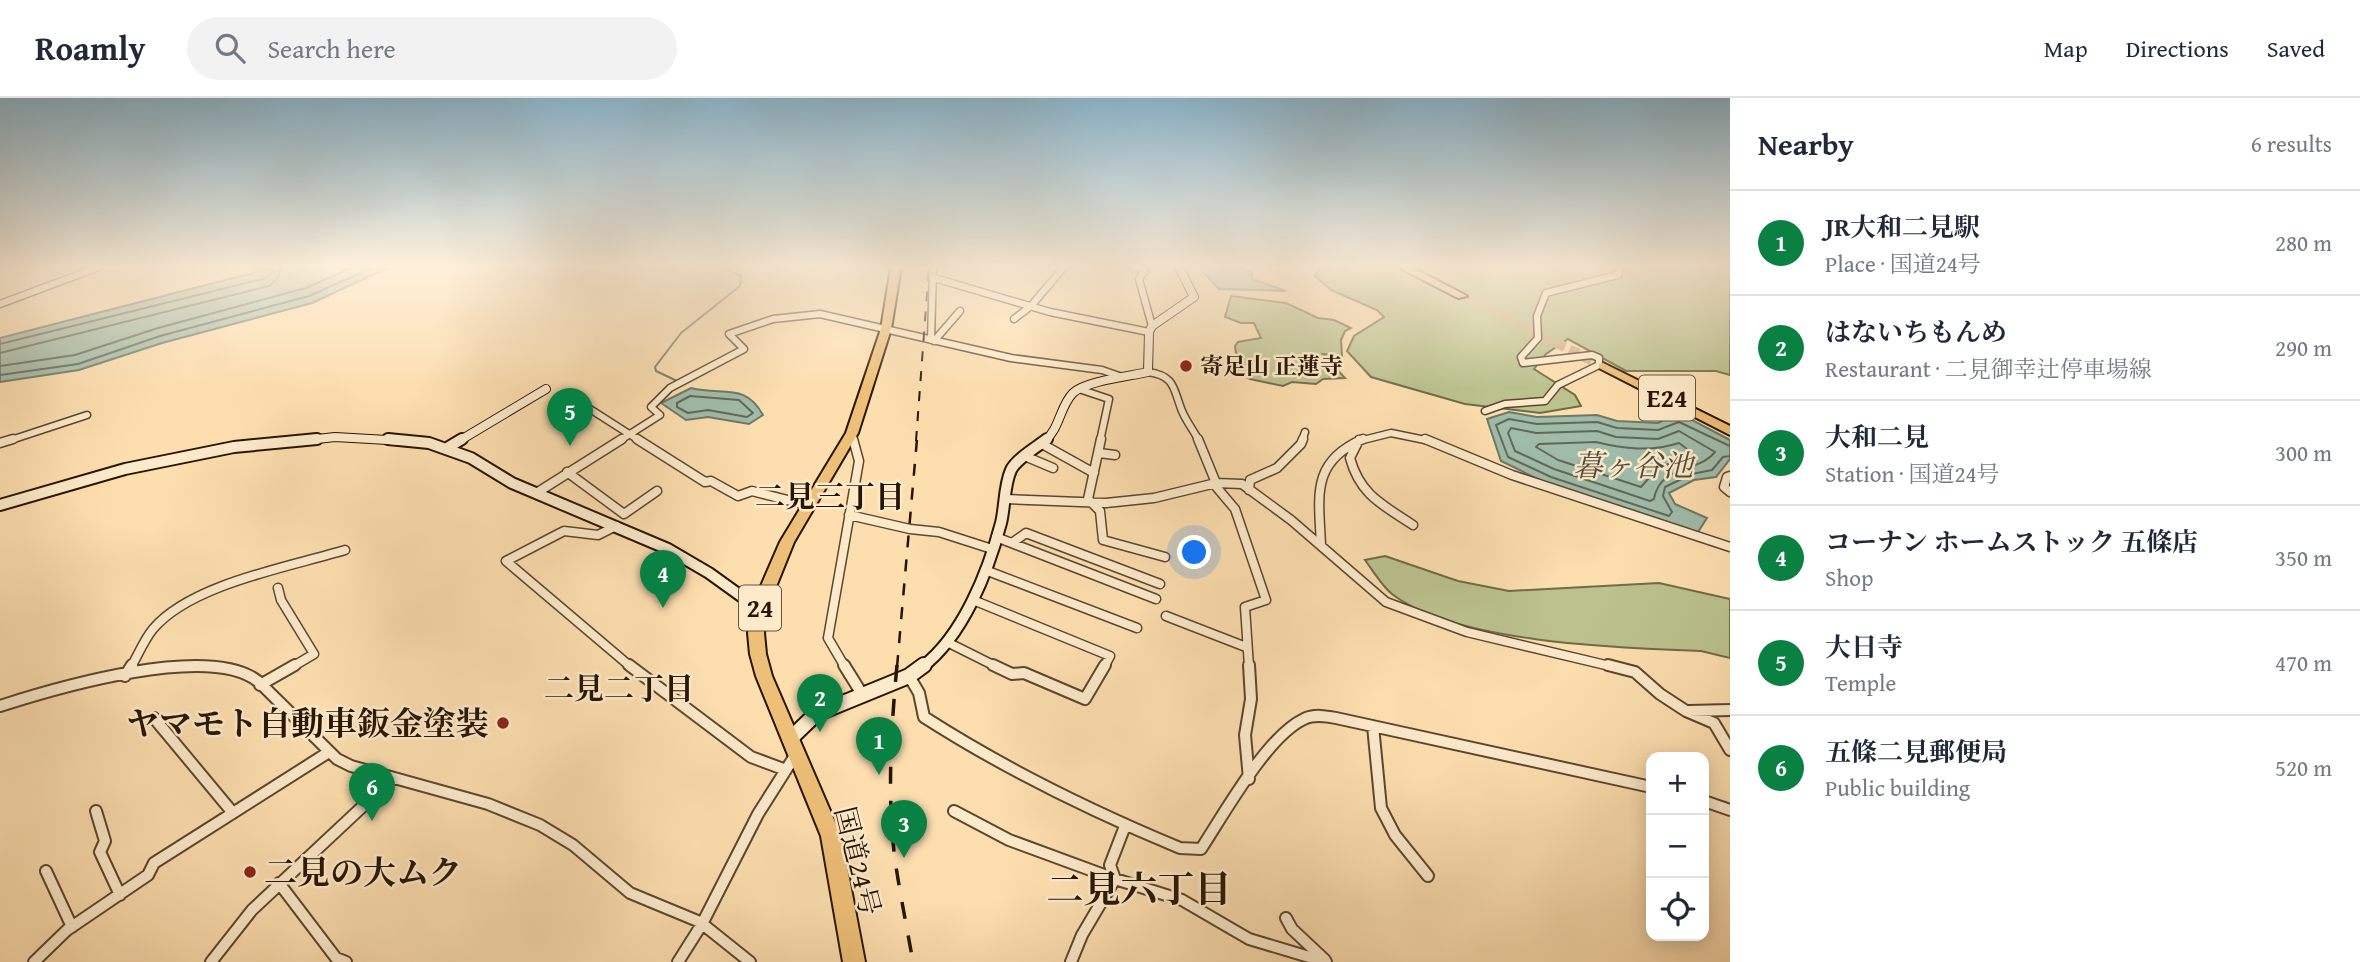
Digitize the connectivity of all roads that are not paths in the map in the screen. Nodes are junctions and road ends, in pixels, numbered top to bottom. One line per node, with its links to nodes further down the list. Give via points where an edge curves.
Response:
1 (889, 307): 10 (highway, 国道24号 / 24)
2 (931, 307): 12 (street)
3 (1029, 307): 9 (street)
4 (1038, 307): 11 (street)
5 (1145, 307): 11 (street)
6 (1180, 307): 11 (main road)
7 (1540, 307): 19 (street, via 1538,338 1521,357 1523,363 1592,355 1599,358 1599,365 1558,385 1554,396 1544,402 1504,404)
8 (960, 310): 12 (street)
9 (1014, 320)
10 (886, 328): 12 (street); 23 (highway, 国道24号 / 24); 24 (street, via 814,313 764,321 729,334 744,349 670,388 651,407 660,415)
11 (1150, 329): 14 (main road)
12 (932, 341): 15 (street)
13 (1604, 366): 21 (highway, E24)
14 (1148, 372): 15 (main road); 36 (street, via 1161,374 1176,388)
15 (1122, 377): 17 (main road)
16 (546, 388): 28 (main road)
17 (1079, 389): 27 (main road, via 1070,396 1053,434); 29 (street, via 1109,399)
18 (590, 409): 24 (street)
19 (1485, 411)
20 (87, 415): 26 (street)
21 (1730, 431)
22 (1305, 432): 37 (street, via 1301,444 1277,468 1250,480)
23 (852, 433): 44 (highway, 国道24号 / 24); 45 (street, via 859,461)
24 (627, 434): 33 (street); 44 (street, via 705,482 738,496 752,491)
25 (1359, 440): 46 (street, via 1350,458 1360,486); 50 (street, via 1340,451 1320,481); 51 (street, via 1393,433 1416,438)
26 (0, 443)
27 (1042, 444): 31 (main road); 34 (street)
28 (447, 448): 39 (main road); 43 (main road, via 335,437 257,444 125,469)
29 (1098, 453): 30 (street); 34 (street)
30 (1115, 455)
31 (1027, 457): 32 (street); 41 (main road, via 1011,469)
32 (1053, 468)
33 (567, 472): 38 (street, via 624,514); 39 (street)
34 (1094, 473): 42 (street, via 1088,499)
35 (1730, 476): 40 (street, via 1724,486)
36 (1214, 483): 37 (street, via 1242,484); 42 (street, via 1154,498); 64 (street, via 1235,509 1266,600 1245,607)
37 (1249, 490): 50 (street)
38 (657, 491)
39 (538, 492): 47 (main road)
40 (1730, 492)
41 (1006, 499): 42 (street); 48 (main road)
42 (1092, 503): 54 (street, via 1100,512 1102,540)
43 (0, 505)
44 (807, 505): 60 (highway, 国道24号 / 24)
45 (849, 515): 52 (street, via 939,532); 68 (street, via 828,638)
46 (1413, 525)
47 (616, 526): 60 (main road, via 668,549); 77 (street, via 598,535 564,531 506,561 683,708 751,757)
48 (996, 537): 49 (street); 52 (main road)
49 (1012, 543): 56 (street, via 1026,533); 58 (street)
50 (1321, 545): 71 (street, via 1386,602 1467,632 1634,672)
51 (1730, 547)
52 (992, 549): 55 (main road)
53 (345, 550): 65 (street, via 186,602 153,629)
54 (1165, 557)
55 (985, 570): 59 (main road); 62 (street)
56 (1160, 584)
57 (278, 588): 67 (street, via 313,654)
58 (1156, 599)
59 (972, 600): 63 (main road); 63 (street, via 1110,656 1085,699 1024,673 1012,674)
60 (760, 609): 74 (highway, 国道24号 / 24, via 758,654)
61 (1166, 616): 64 (street)
62 (1137, 628)
63 (949, 643): 66 (main road)
64 (1246, 647): 79 (street, via 1251,699 1245,735)
65 (125, 676): 67 (street, via 201,667 248,674); 69 (street, via 34,694)
66 (909, 676): 68 (main road); 86 (street, via 919,693 924,717 1047,790)
67 (260, 685): 76 (street)
68 (862, 694): 74 (main road, via 816,714)
69 (0, 706)
70 (1730, 710): 71 (street)
71 (1686, 711): 75 (street, via 1714,723)
72 (154, 718): 85 (street)
73 (1373, 726): 79 (street, via 1329,717 1307,718 1273,746); 80 (street); 88 (street, via 1381,808)
74 (793, 746): 77 (street); 100 (highway, 国道24号 / 24, via 831,836)
75 (1730, 750)
76 (329, 752): 78 (street, via 351,766); 85 (street)
77 (786, 770): 93 (street)
78 (392, 779): 90 (street); 93 (street, via 527,820 563,838 632,894)
79 (1250, 779): 86 (street, via 1201,849 1180,848)
80 (1646, 786)
81 (1709, 803): 82 (street)
82 (1730, 810)
83 (96, 811): 91 (street, via 105,841 100,852)
84 (954, 811): 89 (street, via 1009,840)
85 (233, 813): 91 (street, via 154,863 148,876)
86 (1125, 826): 89 (street, via 1110,864)
87 (46, 871): 94 (street)
88 (1428, 876)
89 (1115, 879): 101 (street); 102 (street, via 1182,900 1249,939)
90 (279, 883): 96 (street, via 251,910); 97 (street, via 336,958)
91 (120, 895): 94 (street)
92 (1286, 918): 102 (street)
93 (702, 923): 98 (street); 99 (street)
94 (72, 927): 95 (street)
95 (34, 962)
96 (211, 962)
97 (346, 962)
98 (678, 962)
99 (750, 962)
100 (854, 962)
101 (1071, 962)
102 (1326, 962)

